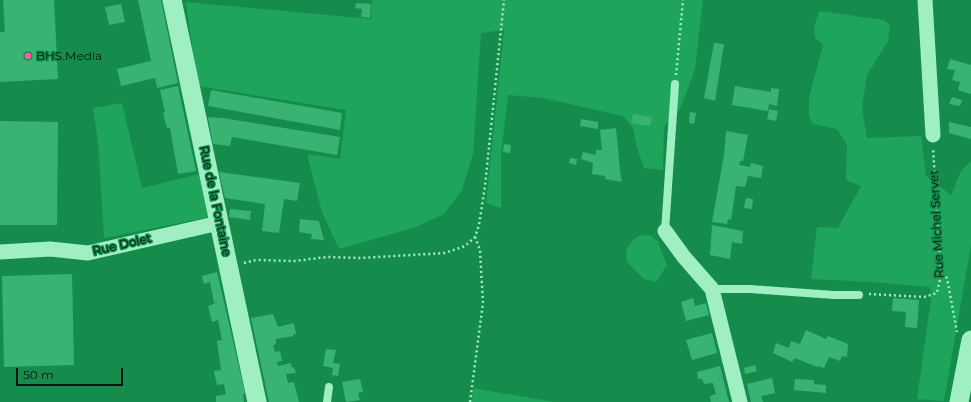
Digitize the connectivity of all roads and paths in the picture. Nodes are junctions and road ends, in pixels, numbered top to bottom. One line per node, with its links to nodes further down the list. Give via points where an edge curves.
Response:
1 (172, 0): 7 (street, Rue de la Fontaine)
2 (504, 0): 9 (path, via 485,186)
3 (683, 0): 5 (path)
4 (925, 0): 6 (street)
5 (675, 84): 8 (lane)
6 (933, 135): 12 (path, Rue Michel Servet)
7 (219, 222): 10 (street, Rue Dolet, via 88,253 50,249); 11 (street, Rue de la Fontaine)
8 (665, 231): 13 (street)
9 (476, 237): 11 (path, via 465,246 445,252 361,258 327,257 295,261 256,260); 19 (path, via 480,250 483,303)
10 (0, 252)
11 (228, 265): 17 (street, Rue de la Fontaine)
12 (941, 275): 14 (path, Rue Michel Servet, via 937,293 929,297); 15 (path, via 947,278 957,332)
13 (712, 289): 14 (lane, via 750,288); 20 (street)
14 (859, 295)
15 (967, 337): 21 (street)
16 (329, 387): 18 (lane)
17 (258, 402)
18 (327, 402)
19 (470, 402)
20 (740, 402)
21 (960, 402)

